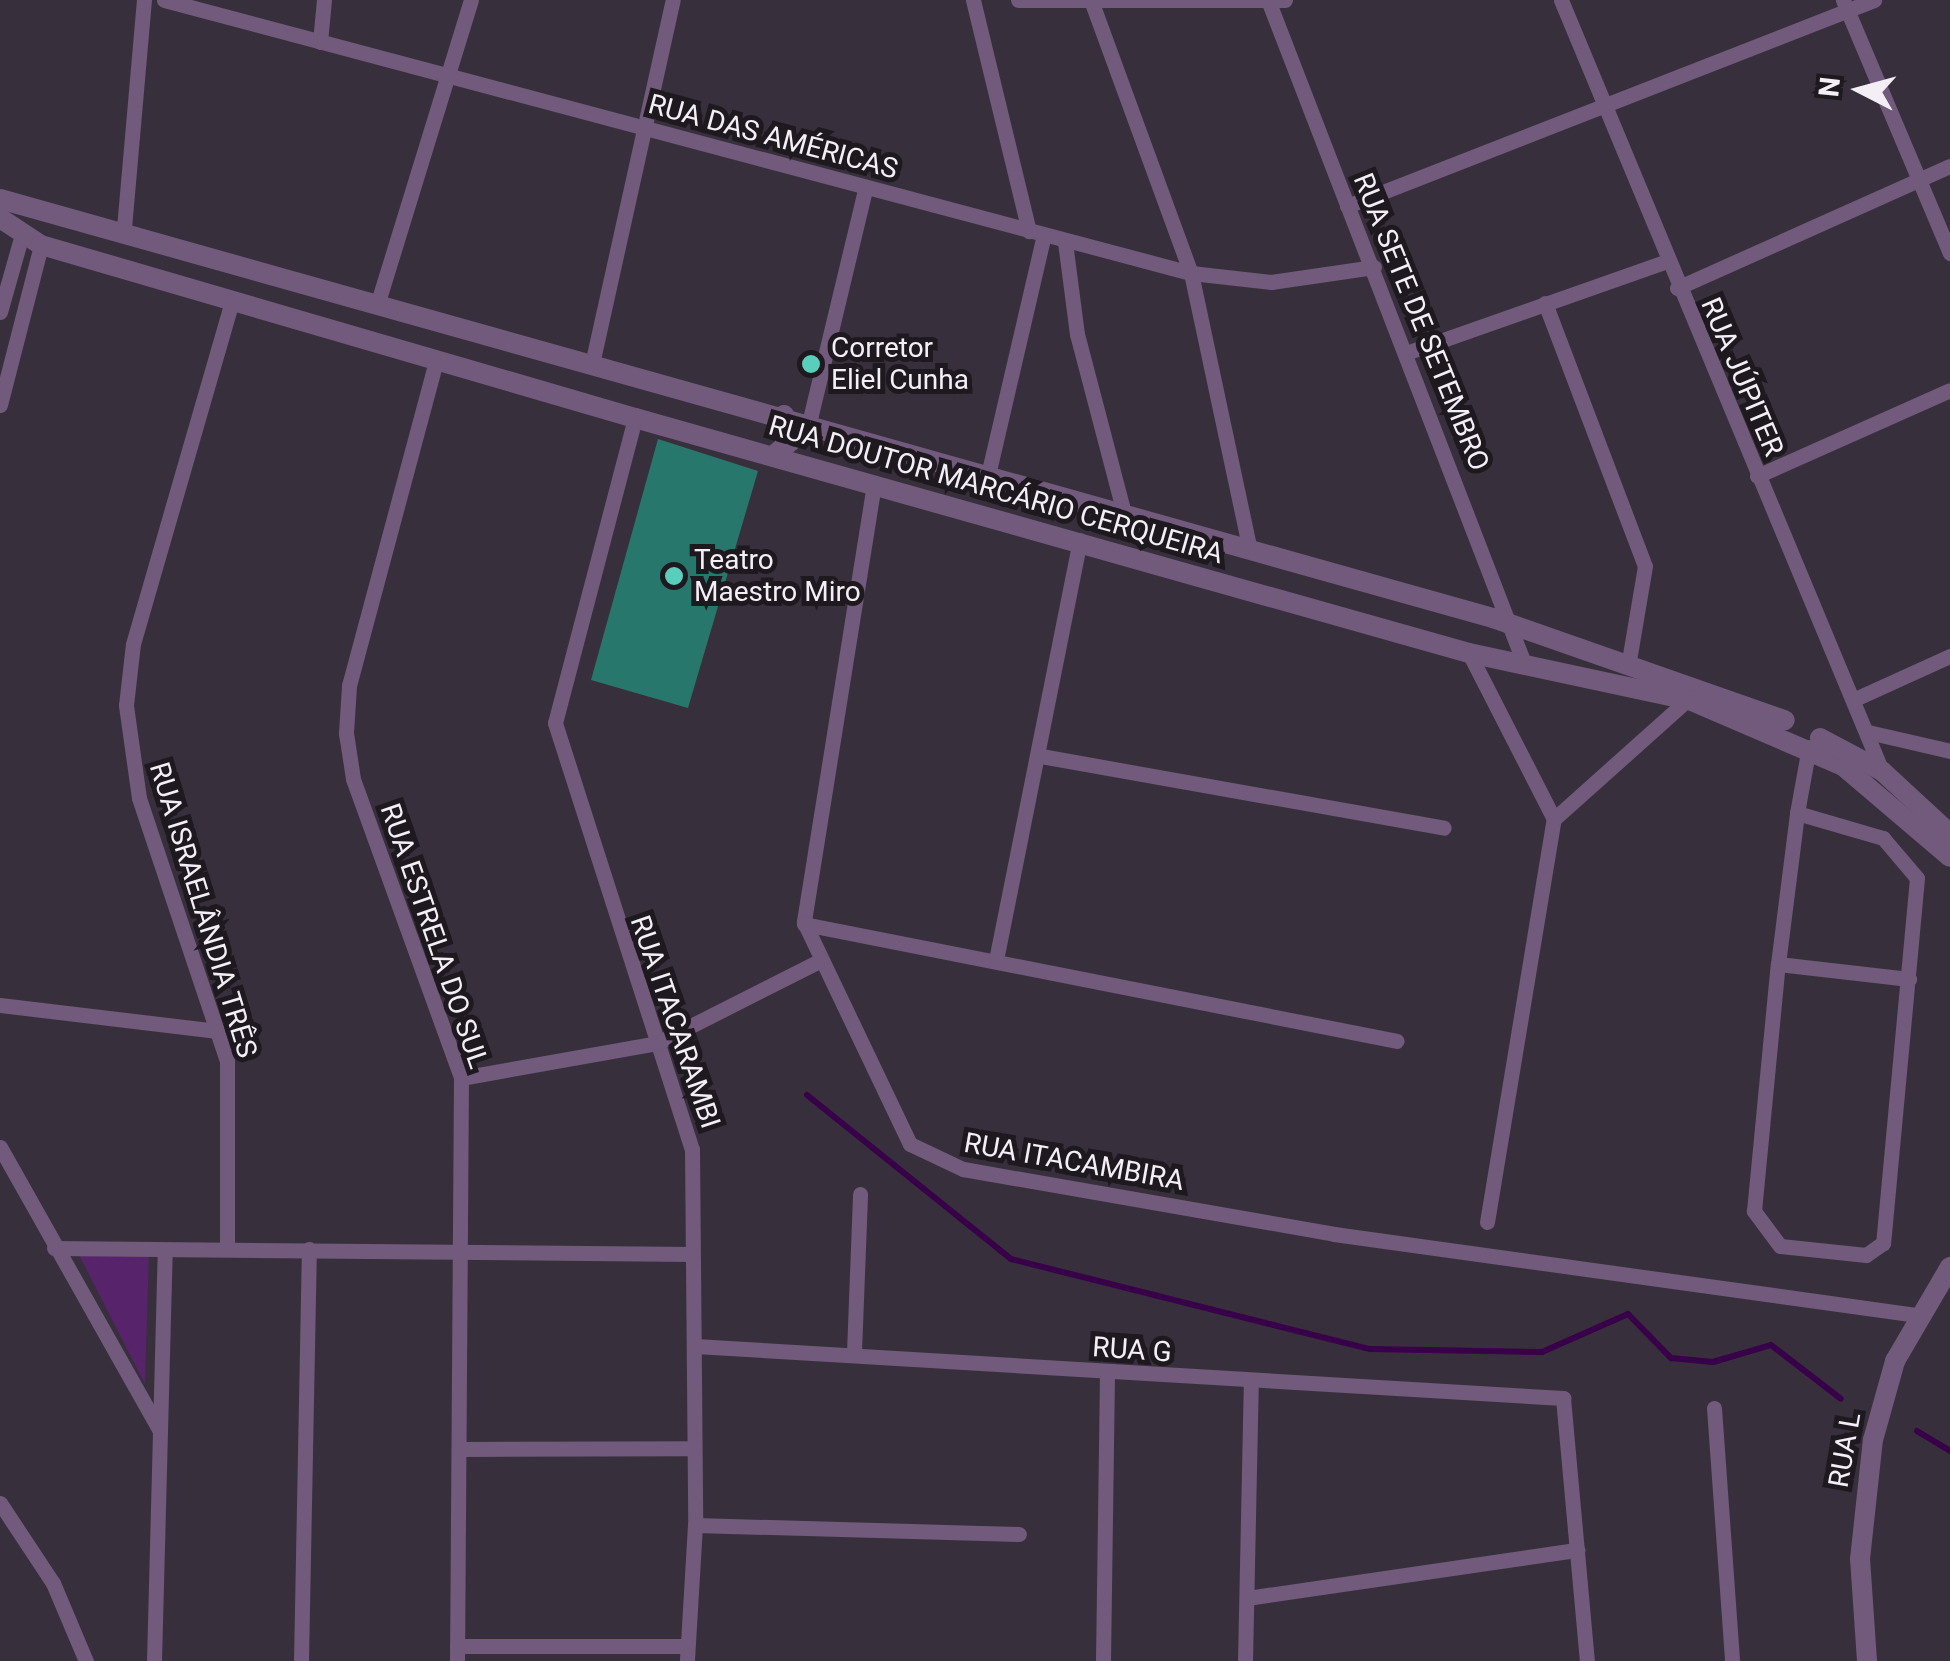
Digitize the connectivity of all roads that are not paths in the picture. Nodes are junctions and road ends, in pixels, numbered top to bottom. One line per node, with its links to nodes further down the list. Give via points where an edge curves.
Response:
1 (144, 0): 23 (street)
2 (164, 0): 13 (street, RUA DAS AMÉRICAS)
3 (324, 0): 13 (street)
4 (471, 0): 14 (street)
5 (673, 0): 16 (street)
6 (973, 0): 24 (street)
7 (1018, 0): 10 (street)
8 (1561, 0): 15 (street, RUA JÚPITER)
9 (1874, 0): 12 (street)
10 (1092, 2): 11 (street); 31 (street)
11 (1274, 2): 21 (street, RUA SETE DE SETEMBRO)
12 (1845, 6): 15 (street); 18 (street)
13 (320, 42): 14 (street, RUA DAS AMÉRICAS)
14 (447, 77): 16 (street, RUA DAS AMÉRICAS); 34 (street)
15 (1609, 111): 21 (street); 29 (street, RUA JÚPITER)
16 (642, 128): 19 (street, RUA DAS AMÉRICAS); 39 (street)
17 (1950, 166): 18 (street)
18 (1920, 180): 28 (street); 32 (street)
19 (865, 188): 24 (street, RUA DAS AMÉRICAS); 44 (street)
20 (0, 199): 23 (street, RUA DOUTOR MARCÁRIO CERQUEIRA)
21 (1348, 206): 30 (street, RUA SETE DE SETEMBRO)
22 (0, 218): 25 (street, RUA DOUTOR MARCÁRIO CERQUEIRA)
23 (124, 228): 34 (street, RUA DOUTOR MARCÁRIO CERQUEIRA)
24 (1036, 233): 26 (street, RUA DAS AMÉRICAS); 48 (street)
25 (22, 234): 27 (street, RUA DOUTOR MARCÁRIO CERQUEIRA); 36 (street)
26 (1065, 242): 31 (street, RUA DAS AMÉRICAS); 51 (street, via 1077,334)
27 (41, 244): 33 (street, RUA DOUTOR MARCÁRIO CERQUEIRA); 41 (street)
28 (1950, 253)
29 (1667, 262): 32 (street, RUA JÚPITER); 35 (street)
30 (1374, 267): 31 (street, RUA DAS AMÉRICAS, via 1271,282); 37 (street, RUA SETE DE SETEMBRO)
31 (1191, 272): 53 (street)
32 (1677, 288): 49 (street, RUA JÚPITER)
33 (232, 302): 38 (street, RUA DOUTOR MARCÁRIO CERQUEIRA); 77 (street, RUA ISRAELÂNDIA TRÊS, via 133,644 126,704 139,798)
34 (378, 302): 39 (street, RUA DOUTOR MARCÁRIO CERQUEIRA)
35 (1545, 303): 37 (street); 58 (street, via 1645,566)
36 (0, 312)
37 (1406, 352): 54 (street, RUA SETE DE SETEMBRO)
38 (436, 361): 43 (street, RUA DOUTOR MARCÁRIO CERQUEIRA); 80 (street, RUA ESTRELA DO SUL, via 349,686 346,733 353,779)
39 (592, 364): 42 (street, RUA DOUTOR MARCÁRIO CERQUEIRA)
40 (1950, 390): 49 (street)
41 (0, 405)
42 (784, 416): 44 (street, RUA DOUTOR MARCÁRIO CERQUEIRA); 46 (street, via 791,441)
43 (635, 418): 46 (street, RUA DOUTOR MARCÁRIO CERQUEIRA); 79 (street, RUA ITACARAMBI, via 555,722)
44 (809, 422): 45 (street, RUA DOUTOR MARCÁRIO CERQUEIRA)
45 (842, 433): 47 (street); 48 (street, RUA DOUTOR MARCÁRIO CERQUEIRA)
46 (773, 456): 47 (street, RUA DOUTOR MARCÁRIO CERQUEIRA)
47 (826, 470): 50 (street, RUA DOUTOR MARCÁRIO CERQUEIRA)
48 (988, 475): 51 (street, RUA DOUTOR MARCÁRIO CERQUEIRA)
49 (1757, 476): 60 (street, RUA JÚPITER)
50 (874, 484): 52 (street, RUA DOUTOR MARCÁRIO CERQUEIRA); 71 (street)
51 (1124, 513): 53 (street, RUA DOUTOR MARCÁRIO CERQUEIRA)
52 (1080, 540): 55 (street, RUA DOUTOR MARCÁRIO CERQUEIRA); 64 (street)
53 (1249, 547): 54 (street, RUA DOUTOR MARCÁRIO CERQUEIRA)
54 (1515, 626): 57 (street, RUA SETE DE SETEMBRO); 58 (street, RUA DOUTOR MARCÁRIO CERQUEIRA)
55 (1469, 653): 57 (street, RUA DOUTOR MARCÁRIO CERQUEIRA); 67 (street)
56 (1950, 656): 60 (street)
57 (1524, 663): 59 (street, RUA DOUTOR MARCÁRIO CERQUEIRA)
58 (1628, 666): 65 (street, RUA DOUTOR MARCÁRIO CERQUEIRA, via 1755,707)
59 (1688, 699): 62 (street, RUA DOUTOR MARCÁRIO CERQUEIRA); 67 (street)
60 (1855, 699): 61 (street, RUA JÚPITER)
61 (1868, 732): 63 (street); 65 (street, RUA JÚPITER)
62 (1809, 747): 66 (street); 70 (street, RUA DOUTOR MARCÁRIO CERQUEIRA, via 1873,786)
63 (1950, 751)
64 (1041, 756): 68 (street); 72 (street)
65 (1882, 771): 69 (street, RUA DOUTOR MARCÁRIO CERQUEIRA)
66 (1797, 813): 74 (street); 75 (street, via 1869,831 1912,864)
67 (1554, 819): 83 (street)
68 (1444, 828)
69 (1950, 834)
70 (1950, 857)
71 (804, 924): 72 (street); 73 (street, RUA ITACAMBIRA)
72 (997, 955): 78 (street)
73 (821, 960): 79 (street); 91 (street, RUA ITACAMBIRA, via 896,1126 930,1159 1430,1249)
74 (1778, 964): 75 (street); 75 (street, via 1754,1210 1780,1246 1866,1255 1883,1242)
75 (1910, 979)
76 (0, 1006): 77 (street)
77 (217, 1032): 84 (street, RUA ISRAELÂNDIA TRÊS, via 228,1072)
78 (1396, 1041)
79 (657, 1043): 80 (street); 89 (street, RUA ITACARAMBI, via 689,1128)
80 (461, 1078): 85 (street, RUA ESTRELA DO SUL)
81 (0, 1147): 86 (street)
82 (860, 1194): 93 (street)
83 (1487, 1222)
84 (227, 1247): 87 (street); 88 (street)
85 (461, 1247): 87 (street); 89 (street); 99 (street, RUA ESTRELA DO SUL)
86 (54, 1248): 88 (street); 97 (street)
87 (309, 1249): 109 (street)
88 (165, 1250): 97 (street)
89 (691, 1254): 92 (street, RUA ITACARAMBI)
90 (1950, 1267): 91 (street, RUA L)
91 (1917, 1315): 114 (street, RUA L, via 1884,1393 1862,1505)
92 (695, 1346): 93 (street, RUA G); 98 (street, RUA ITACARAMBI)
93 (854, 1352): 94 (street, RUA G)
94 (1107, 1374): 95 (street, RUA G); 110 (street)
95 (1251, 1384): 103 (street, RUA G, via 1565,1400); 104 (street)
96 (1714, 1408): 113 (street)
97 (159, 1429): 108 (street)
98 (694, 1448): 99 (street); 101 (street, RUA ITACARAMBI)
99 (460, 1449): 105 (street, RUA ESTRELA DO SUL)
100 (0, 1503): 107 (street, via 53,1582)
101 (696, 1525): 102 (street); 106 (street, RUA ITACARAMBI)
102 (1019, 1534)
103 (1578, 1550): 104 (street); 112 (street)
104 (1247, 1598): 111 (street)
105 (457, 1653): 106 (street)
106 (687, 1653)
107 (86, 1661)
108 (154, 1661)
109 (300, 1661)
110 (1103, 1661)
111 (1246, 1661)
112 (1587, 1661)
113 (1732, 1661)
114 (1866, 1661)

